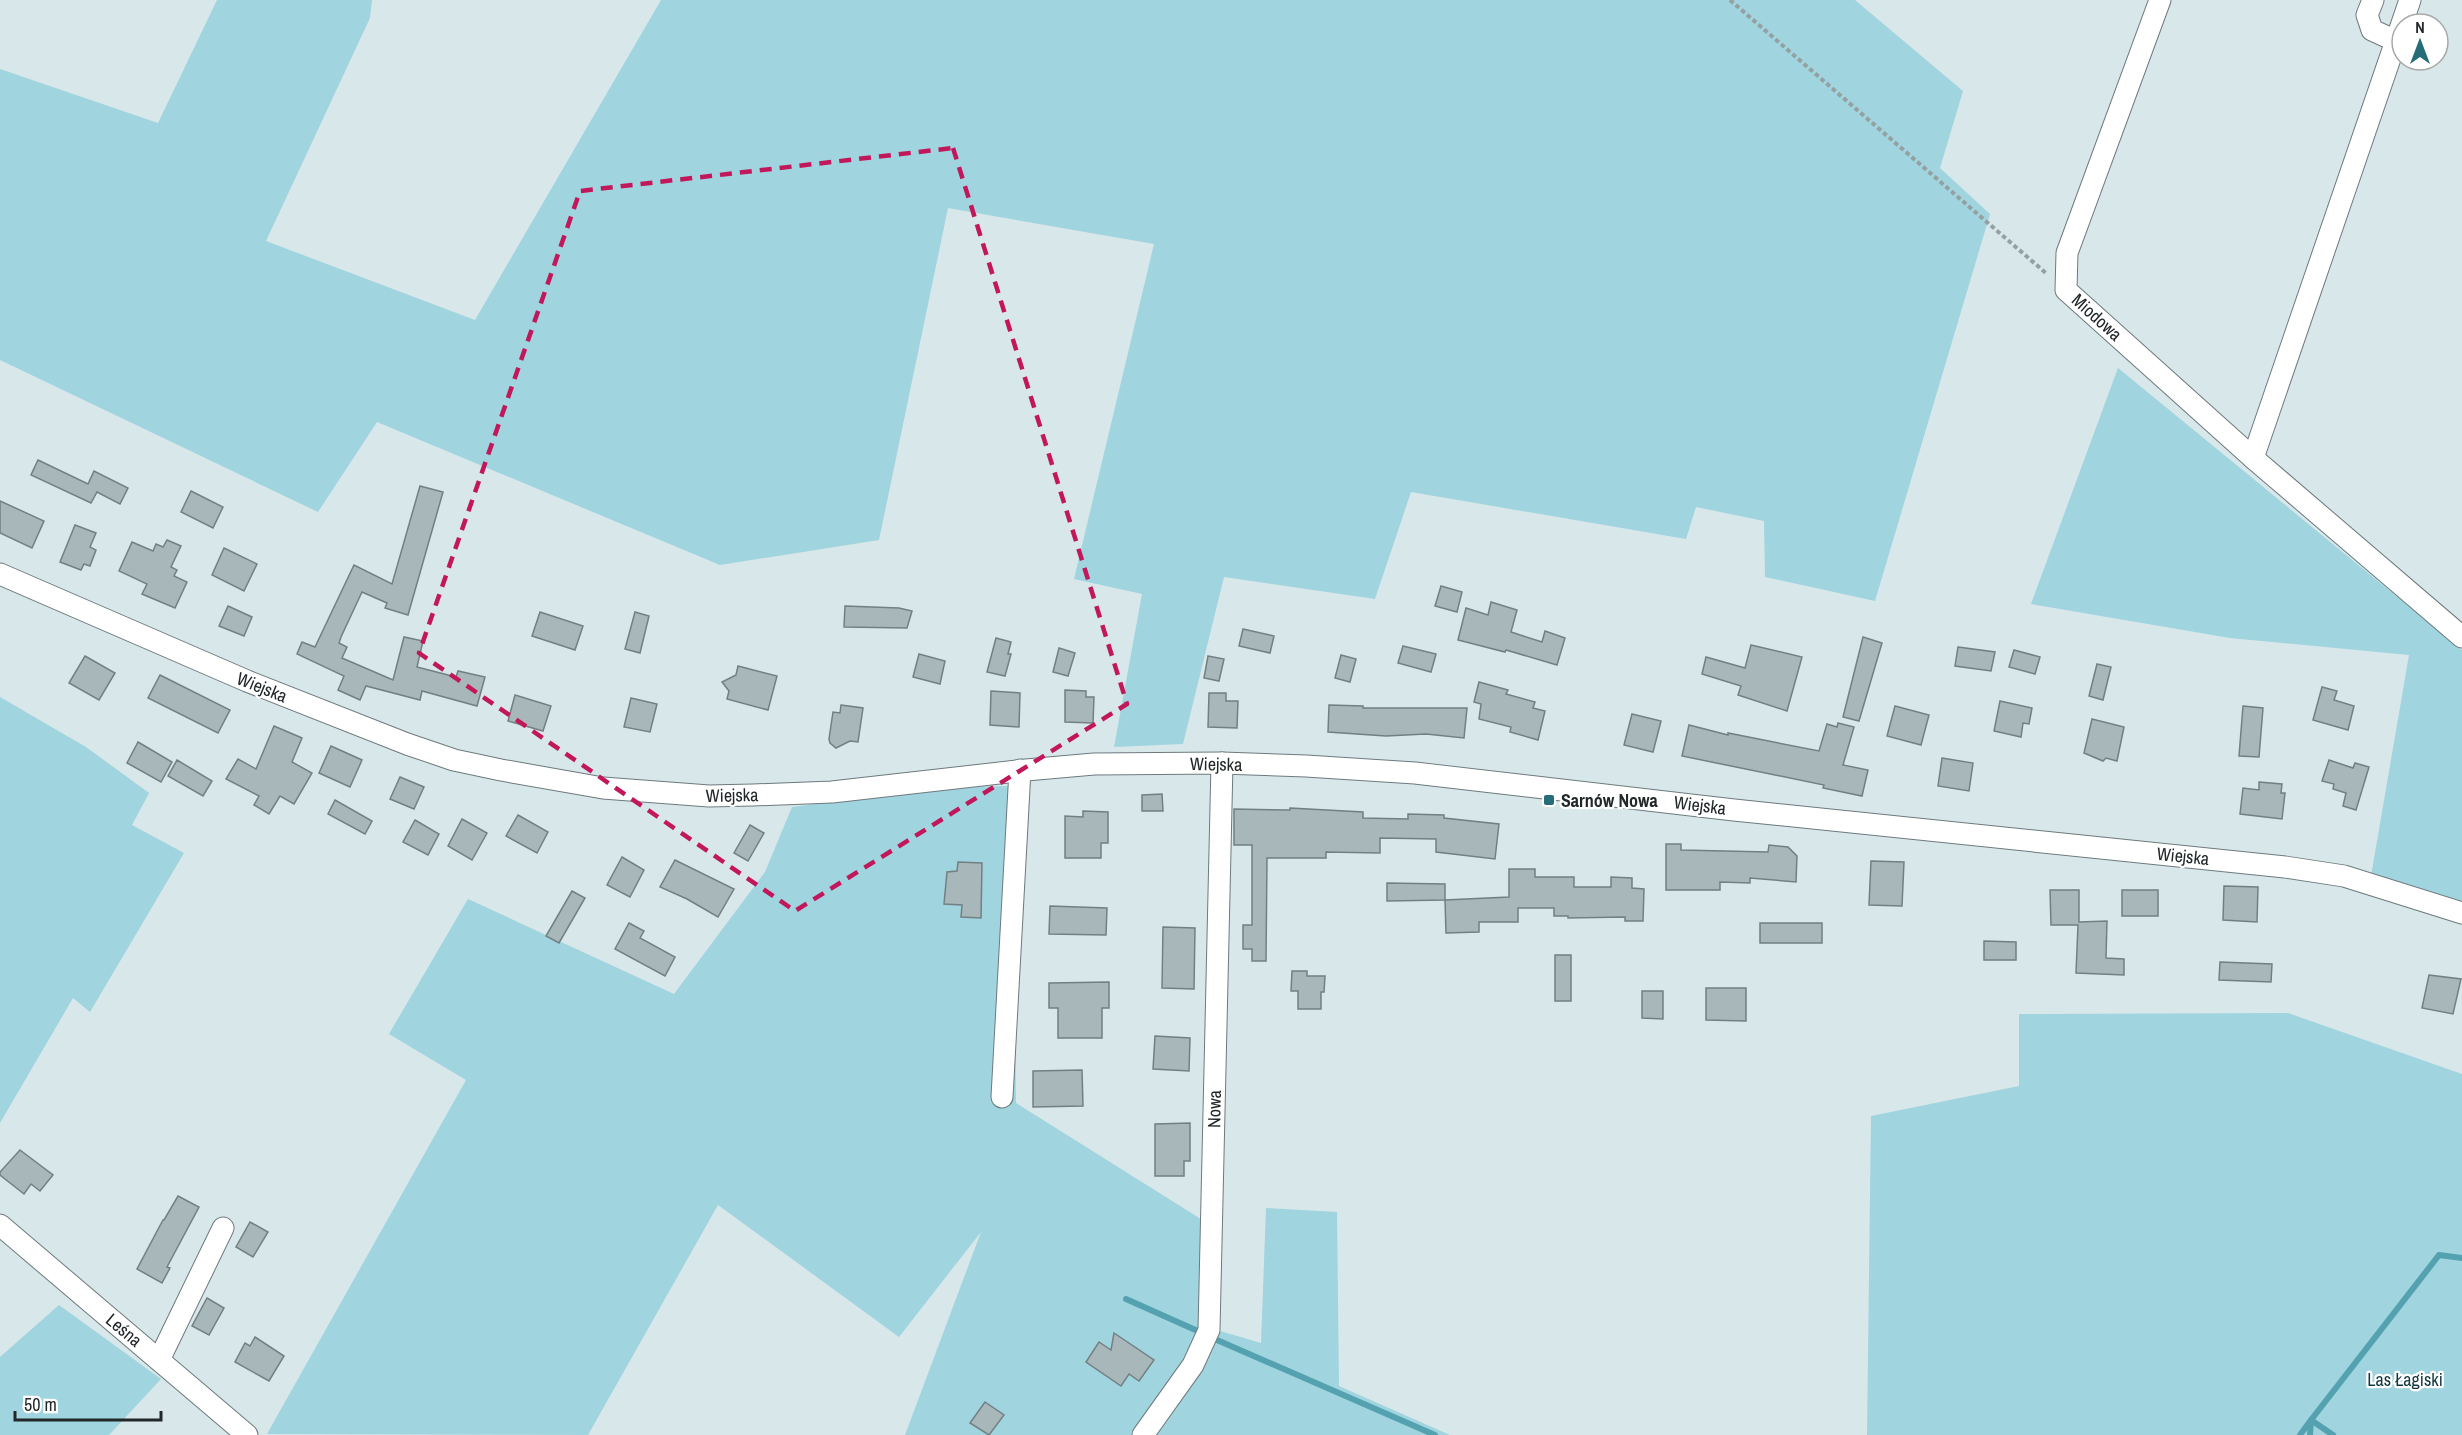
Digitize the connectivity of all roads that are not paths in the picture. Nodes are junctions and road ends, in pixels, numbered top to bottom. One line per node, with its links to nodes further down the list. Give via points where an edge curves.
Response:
1 (2160, 0): 5 (street, Miodowa, via 2067,253 2066,290)
2 (2373, 0): 3 (street, via 2367,15 2372,30)
3 (2390, 38)
4 (2390, 58): 5 (street)
5 (2253, 458): 7 (street, Miodowa)
6 (0, 574): 9 (street, Wiejska, via 247,681 407,744 454,760 548,780 603,788 731,796 832,792)
7 (2462, 637)
8 (1222, 764): 9 (street, Wiejska, via 1094,764); 10 (street, Wiejska, via 1415,773 2285,867 2344,876); 16 (street, Nowa, via 1209,1330 1193,1365)
9 (1020, 770): 11 (street)
10 (2462, 913)
11 (1002, 1097)
12 (0, 1225): 14 (street, Leśna)
13 (223, 1228): 14 (street)
14 (159, 1360): 15 (street, Leśna)
15 (247, 1435)
16 (1143, 1435)

